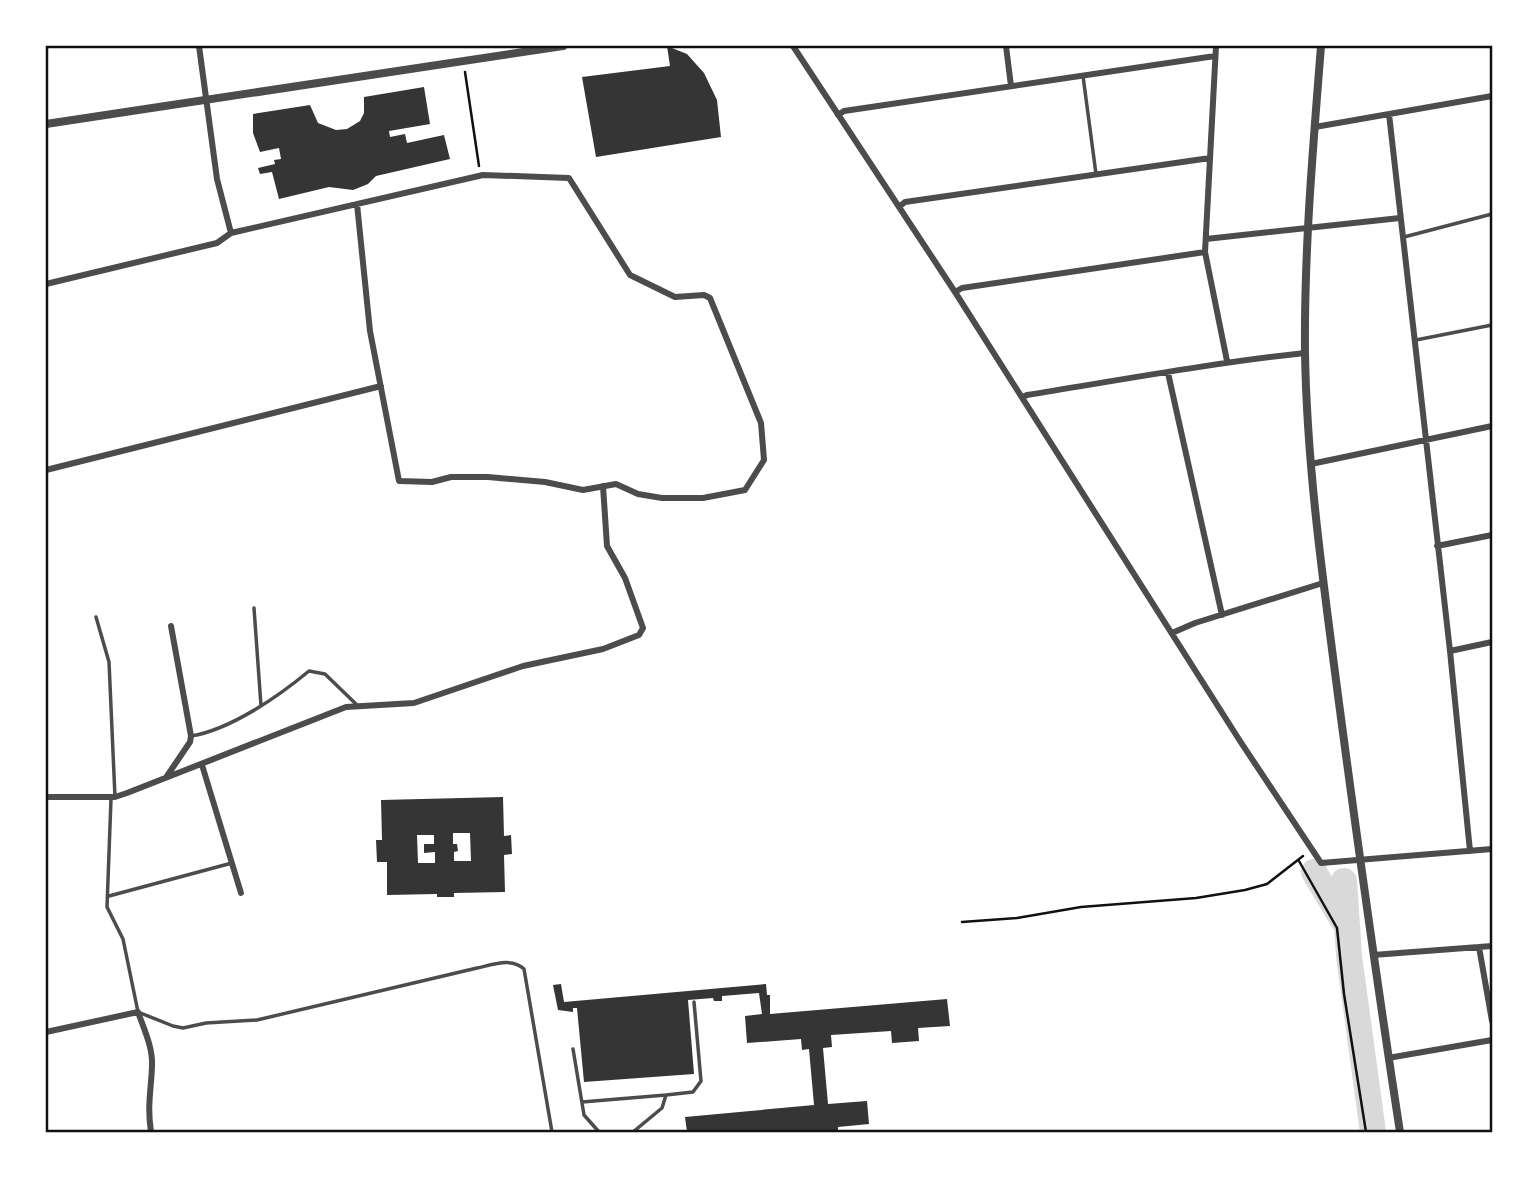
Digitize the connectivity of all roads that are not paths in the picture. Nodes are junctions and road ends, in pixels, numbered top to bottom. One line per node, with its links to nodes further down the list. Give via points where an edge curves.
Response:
1 (199, 46): 11 (street)
2 (563, 46): 11 (street)
3 (793, 46): 13 (street)
4 (1006, 46): 9 (street)
5 (1216, 46): 7 (street)
6 (1321, 46): 15 (street)
7 (1215, 56): 8 (street); 16 (street)
8 (1083, 75): 9 (street); 17 (lane)
9 (1011, 86): 13 (street)
10 (1493, 96): 12 (street)
11 (206, 100): 14 (street); 23 (street, via 216,179)
12 (1389, 114): 15 (street); 21 (street)
13 (838, 115): 19 (street)
14 (46, 124)
15 (1315, 127): 22 (street)
16 (1210, 158): 17 (street); 25 (street)
17 (1096, 174): 19 (street)
18 (357, 204): 23 (street); 34 (street, via 370,331); 40 (street, via 483,175 569,177 631,275 675,297 710,298 761,422 764,460 745,490 703,498 662,498 616,484)
19 (899, 206): 28 (street)
20 (1493, 214): 24 (lane)
21 (1400, 218): 22 (street); 24 (street)
22 (1307, 229): 25 (street); 31 (street)
23 (231, 233): 27 (street, via 217,243)
24 (1404, 237): 30 (street)
25 (1206, 240): 26 (street)
26 (1205, 252): 28 (street); 32 (street)
27 (46, 284)
28 (955, 292): 35 (street)
29 (1493, 325): 30 (lane)
30 (1415, 341): 37 (street)
31 (1305, 352): 32 (street); 38 (street)
32 (1227, 361): 33 (street)
33 (1168, 373): 35 (street); 45 (street)
34 (381, 386): 39 (street); 40 (street, via 399,481 488,477 583,490)
35 (1023, 397): 48 (street)
36 (1493, 426): 37 (street)
37 (1426, 440): 38 (street); 42 (street)
38 (1311, 464): 43 (street)
39 (46, 470)
40 (603, 486): 52 (street, via 607,546 625,578 643,628 639,635 603,649 523,666 414,703)
41 (1493, 535): 42 (street)
42 (1437, 546): 50 (street)
43 (1324, 583): 45 (street); 60 (street)
44 (254, 608): 51 (lane)
45 (1222, 615): 48 (street)
46 (96, 617): 57 (lane, via 109,662)
47 (171, 625): 53 (street)
48 (1172, 633): 60 (street, via 1321,863)
49 (1493, 642): 50 (street)
50 (1450, 651): 59 (street)
51 (261, 706): 52 (lane, via 309,671 326,674); 53 (lane)
52 (358, 706): 54 (street)
53 (191, 736): 55 (street)
54 (202, 765): 55 (street); 61 (street)
55 (166, 778): 57 (street)
56 (46, 797): 57 (street)
57 (113, 797): 63 (lane)
58 (1493, 849): 59 (street)
59 (1470, 851): 60 (street)
60 (1360, 859): 66 (street)
61 (232, 863): 62 (street); 63 (lane)
62 (241, 893)
63 (108, 896): 68 (lane, via 107,907 122,939)
64 (1493, 946): 65 (street)
65 (1479, 947): 66 (street); 69 (street)
66 (1373, 955): 73 (street)
67 (694, 1002): 74 (lane, via 701,1081 693,1092)
68 (138, 1012): 70 (street); 76 (street, via 152,1065); 77 (lane, via 183,1028 257,1020 477,968 519,964 524,969)
69 (1493, 1021)
70 (46, 1032)
71 (1493, 1040): 73 (street)
72 (573, 1049): 75 (lane)
73 (1388, 1058): 80 (street)
74 (666, 1095): 75 (lane); 79 (lane, via 662,1108)
75 (582, 1102): 78 (lane, via 584,1115)
76 (151, 1132)
77 (552, 1132)
78 (599, 1132)
79 (634, 1132)
80 (1400, 1132)

